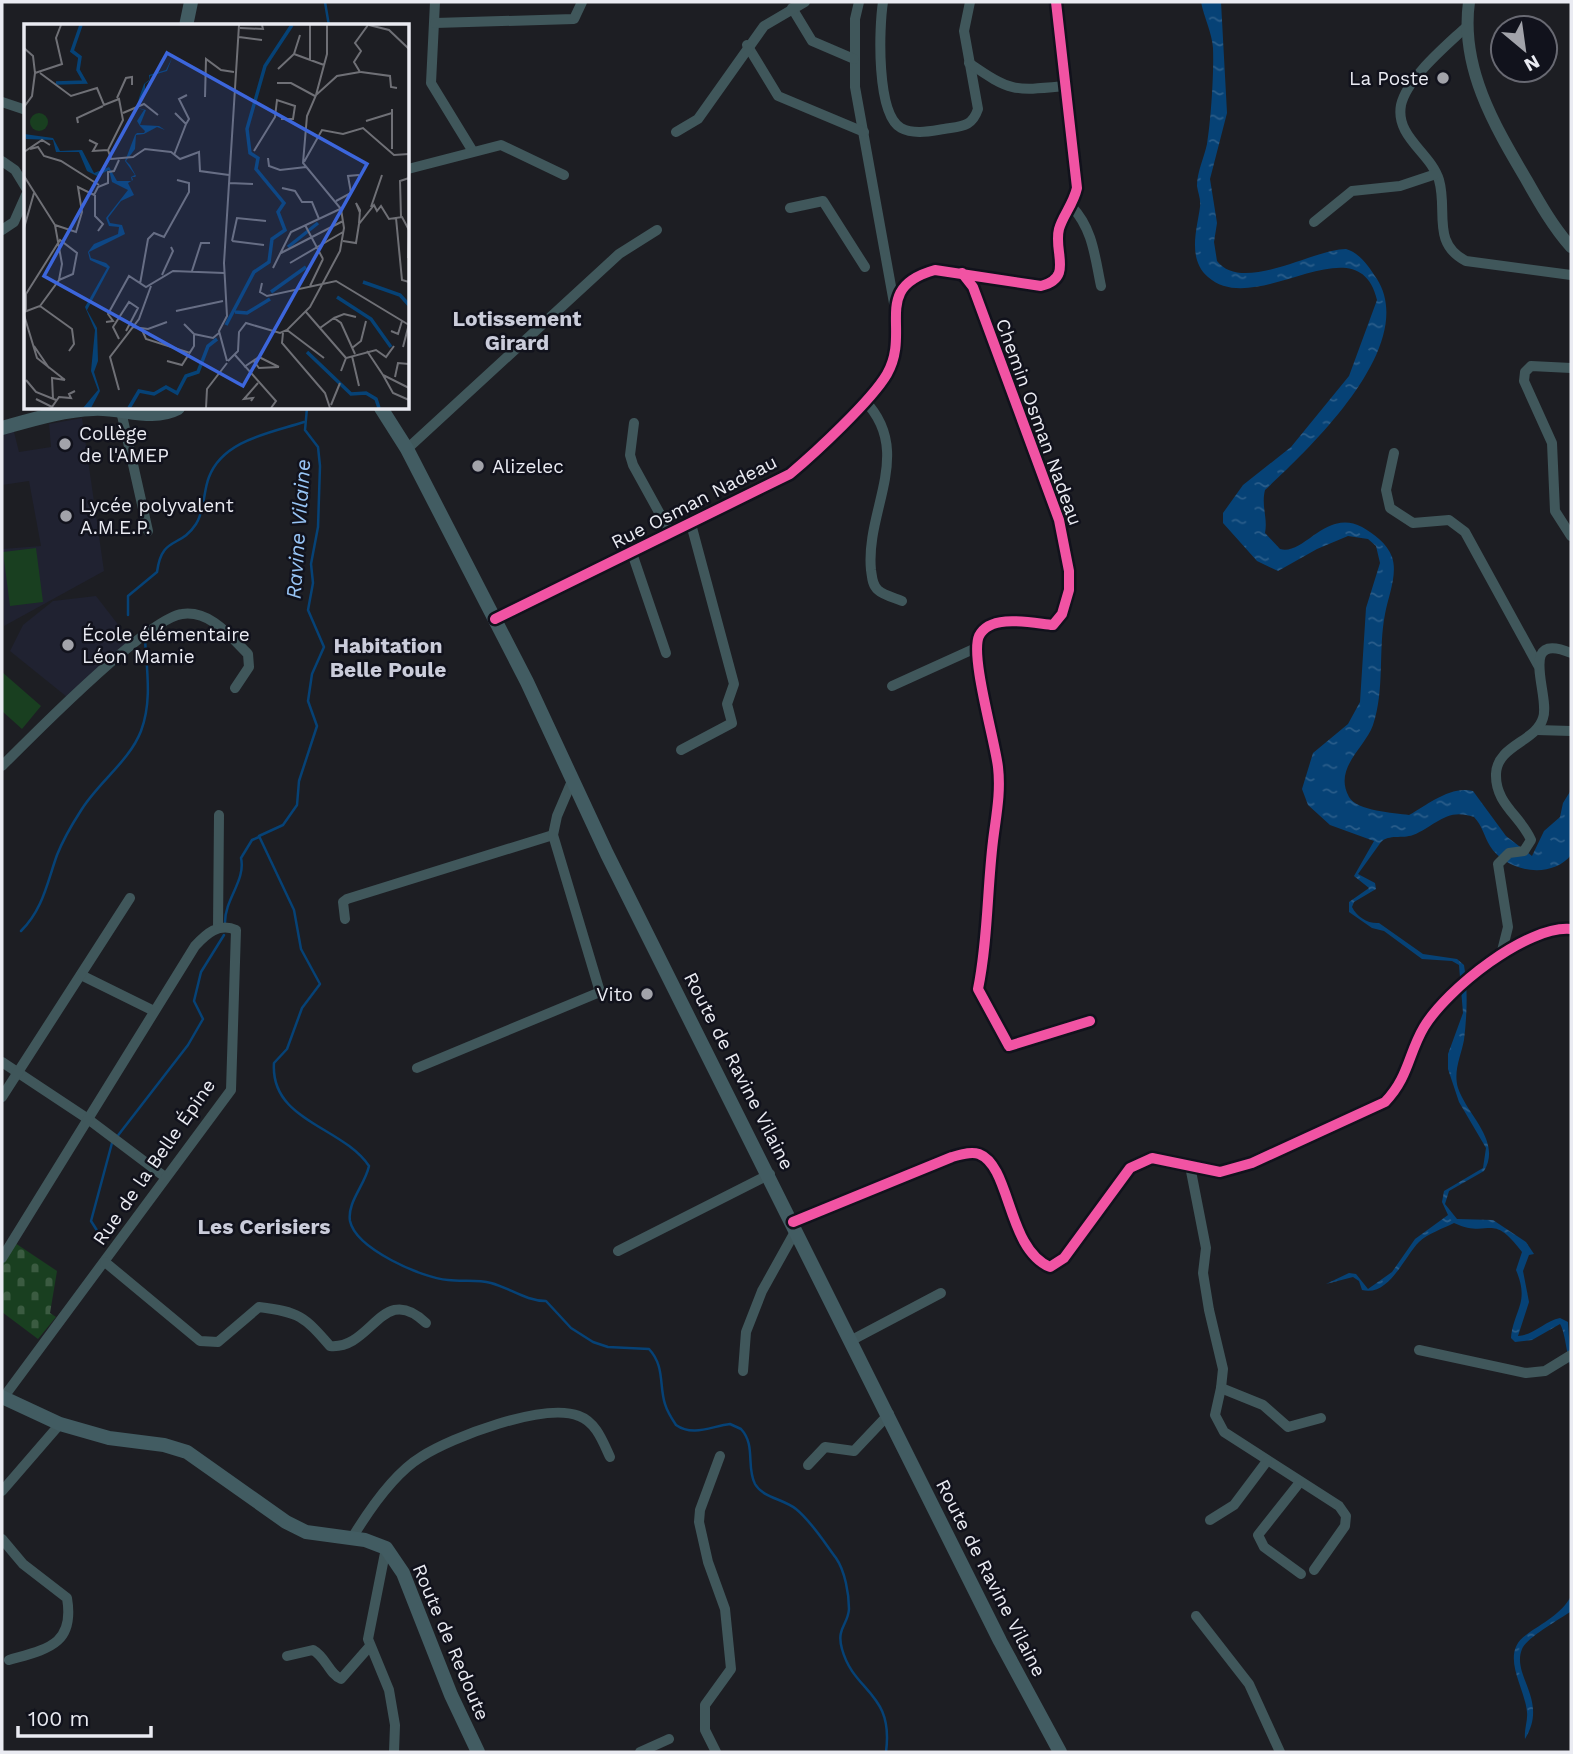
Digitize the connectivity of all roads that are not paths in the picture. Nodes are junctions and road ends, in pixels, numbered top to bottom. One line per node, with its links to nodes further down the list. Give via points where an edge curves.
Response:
1 (191, 2): 11 (main road)
2 (435, 2): 10 (street)
3 (582, 2): 10 (street, via 574,19)
4 (859, 2): 14 (street, Rue Osman Nadeau)
5 (883, 2): 15 (street, via 880,63 894,122 903,129 923,132 967,126 974,120 978,109)
6 (970, 2): 15 (street, via 964,31)
7 (1056, 2): 16 (street)
8 (1469, 2): 12 (street)
9 (799, 4): 13 (street, via 764,26); 14 (street, via 812,41)
10 (435, 23): 21 (street, via 431,83)
11 (186, 24)
12 (1466, 27): 24 (street, via 1412,85 1400,108 1403,127); 33 (street, via 1476,77 1497,131)
13 (747, 45): 19 (street, via 698,118); 20 (street, via 778,96)
14 (854, 59): 20 (street, Rue Osman Nadeau)
15 (969, 63): 16 (street, via 1002,85 1025,90)
16 (1065, 86): 28 (street, via 1077,188)
17 (2, 102): 18 (street)
18 (24, 109)
19 (676, 132)
20 (864, 132): 38 (street, Rue Osman Nadeau)
21 (472, 150): 23 (street); 25 (street, via 501,145)
22 (2, 161): 26 (street)
23 (410, 168)
24 (1436, 174): 30 (street, via 1400,186 1352,191); 36 (street, via 1443,239 1454,253 1482,264)
25 (564, 175)
26 (24, 185)
27 (24, 199): 31 (street, via 13,222)
28 (1072, 207): 35 (street, via 1059,226 1061,272 1055,281 1041,286); 37 (street, via 1090,235)
29 (790, 208): 34 (street, via 824,201)
30 (1314, 222)
31 (2, 230)
32 (657, 230): 48 (street, via 619,254)
33 (1571, 247)
34 (865, 267)
35 (962, 272): 38 (street, via 918,274); 57 (street, Chemin Osman Nadeau, via 973,287 1059,520 1069,571 1062,614 1053,625 995,622 984,628)
36 (1571, 275)
37 (1101, 286)
38 (894, 303): 40 (street, Rue Osman Nadeau, via 897,349 885,377)
39 (1571, 368): 53 (street, via 1531,366 1524,381 1552,443 1555,511)
40 (864, 400): 50 (street, Rue Osman Nadeau, via 790,474); 55 (street, via 883,427 888,468 872,530 872,579 878,590)
41 (75, 410): 47 (main road)
42 (100, 410): 45 (main road)
43 (174, 410): 45 (main road, via 166,414)
44 (382, 410): 48 (main road, Route de Ravine Vilaine)
45 (121, 411): 51 (street)
46 (634, 423): 52 (street, via 632,465)
47 (2, 428)
48 (407, 449): 56 (main road, Route de Ravine Vilaine)
49 (1394, 453): 60 (street, via 1386,490 1390,508 1413,523 1449,520 1465,532)
50 (691, 524): 52 (street, Rue Osman Nadeau); 65 (street, via 734,684 727,704 732,723)
51 (148, 531)
52 (671, 534): 54 (street, Rue Osman Nadeau)
53 (1571, 536)
54 (632, 553): 56 (street, Rue Osman Nadeau); 58 (street)
55 (902, 601)
56 (495, 620): 67 (main road, Route de Ravine Vilaine)
57 (978, 647): 61 (street); 77 (street, via 998,767 999,811 978,989 1009,1046)
58 (666, 653)
59 (1571, 653): 60 (street, via 1546,650)
60 (1538, 665): 63 (street, via 1545,705)
61 (892, 686)
62 (235, 688): 66 (street, via 249,667 248,654 214,622 180,614 142,636)
63 (1537, 730): 64 (street); 74 (street, via 1501,758 1496,772 1503,802 1531,840 1524,851 1508,853 1498,864 1508,927)
64 (1571, 731)
65 (681, 750)
66 (2, 766)
67 (572, 780): 69 (street); 84 (main road, Route de Ravine Vilaine)
68 (219, 815): 72 (street)
69 (553, 835): 71 (street, via 347,899 343,902); 79 (street, via 600,992)
70 (130, 898): 75 (street)
71 (345, 919)
72 (218, 928): 76 (street, via 195,946); 85 (street, Rue de la Belle Épine, via 236,930 237,937 231,1090)
73 (1571, 929): 74 (street, via 1556,928 1526,937)
74 (1501, 955): 83 (street, via 1433,1013 1399,1086 1385,1102 1252,1163 1220,1171)
75 (82, 975): 76 (street); 80 (street)
76 (154, 1011): 82 (street)
77 (1090, 1021)
78 (2, 1062): 80 (street)
79 (417, 1068)
80 (17, 1070): 81 (street); 82 (street)
81 (2, 1097)
82 (88, 1119): 85 (street); 88 (street)
83 (1190, 1166): 86 (street, via 1152,1158 1130,1168 1063,1258 1050,1267 1032,1253 1009,1212 996,1169 980,1154 952,1157); 96 (street, via 1206,1248 1203,1273 1209,1310 1223,1369)
84 (770, 1174): 86 (main road, Route de Ravine Vilaine); 87 (street)
85 (165, 1177): 89 (street, Rue de la Belle Épine)
86 (794, 1226): 92 (main road, Route de Ravine Vilaine); 95 (street, via 746,1332)
87 (618, 1251)
88 (2, 1258)
89 (105, 1262): 91 (street, via 200,1341 218,1342 259,1307 307,1319 330,1346 354,1341 399,1308 412,1309); 97 (street, Rue de la Belle Épine)
90 (941, 1293): 92 (street)
91 (426, 1323)
92 (852, 1340): 98 (main road, Route de Ravine Vilaine)
93 (1419, 1350): 94 (street, via 1526,1373 1545,1371)
94 (1571, 1355)
95 (743, 1371)
96 (1221, 1388): 99 (street, via 1263,1405 1288,1427); 103 (street, via 1215,1409 1219,1426)
97 (2, 1398): 100 (main road)
98 (889, 1414): 104 (street, via 854,1451 825,1447); 122 (main road, Route de Ravine Vilaine)
99 (1321, 1418)
100 (60, 1424): 106 (street); 108 (main road, via 187,1452 286,1522 306,1532)
101 (720, 1456): 121 (street, via 699,1522 725,1609 731,1669 705,1706 705,1731)
102 (610, 1457): 108 (street, via 599,1435 581,1416 555,1413 502,1424 420,1457 368,1512)
103 (1267, 1461): 105 (street); 107 (street, via 1234,1505)
104 (808, 1465)
105 (1300, 1482): 111 (street, via 1339,1506 1347,1521); 112 (street, via 1258,1535 1264,1548)
106 (2, 1491)
107 (1210, 1520)
108 (352, 1538): 110 (main road)
109 (2, 1539): 116 (street, via 23,1564 67,1598 71,1619 62,1637 45,1650)
110 (386, 1548): 114 (street, via 368,1633); 119 (main road, Route de Redoute, via 402,1573)
111 (1314, 1570)
112 (1301, 1574)
113 (1196, 1616): 123 (street, via 1249,1684)
114 (370, 1646): 115 (street, via 341,1679 317,1651); 118 (street, via 388,1690 395,1725)
115 (288, 1656)
116 (9, 1660)
117 (669, 1739): 120 (street)
118 (394, 1752)
119 (478, 1752)
120 (640, 1752)
121 (716, 1752)
122 (1060, 1752)
123 (1280, 1752)

